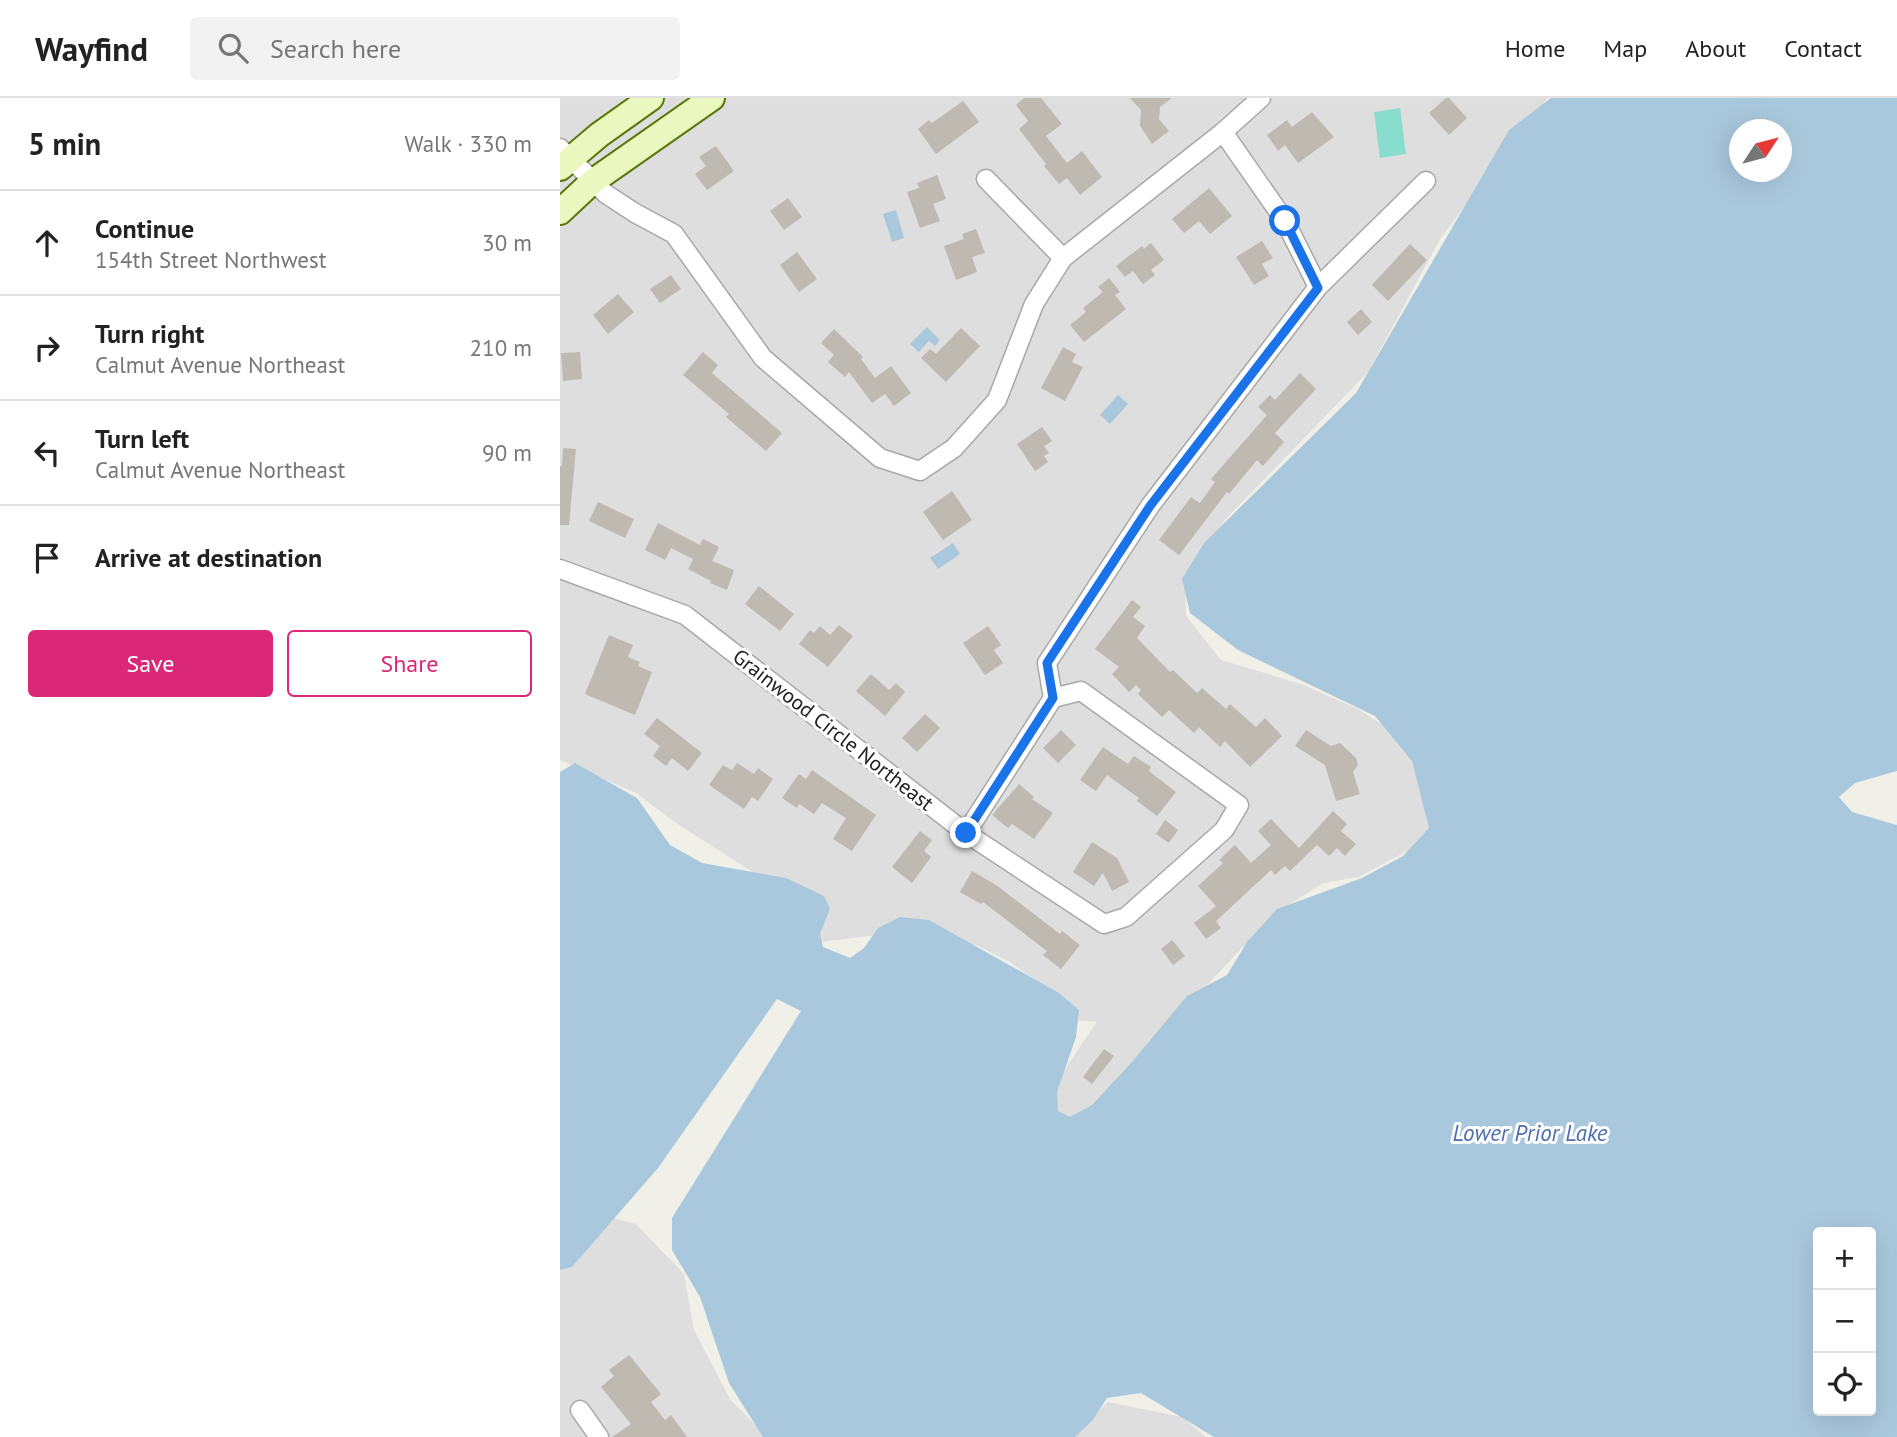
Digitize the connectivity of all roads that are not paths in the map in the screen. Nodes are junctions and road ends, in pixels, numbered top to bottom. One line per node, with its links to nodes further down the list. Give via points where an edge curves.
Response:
1 (650, 98): 5 (main road)
2 (712, 98): 5 (main road)
3 (1261, 98): 4 (street)
4 (1223, 132): 9 (street); 10 (street, via 1285,221)
5 (572, 165): 8 (main road); 9 (street, via 606,194 674,234 763,358 880,458 920,471 954,448 997,400 1034,304)
6 (986, 179): 9 (street)
7 (1426, 181): 10 (street)
8 (560, 212)
9 (1063, 258)
10 (1318, 288): 12 (street, via 1150,506 1047,663)
11 (560, 569): 13 (street, Grainwood Circle Northeast, via 685,615)
12 (1053, 698): 13 (street); 13 (street, Grainwood Circle Northeast, via 1081,691 1239,805 1224,830 1126,918 1104,924)
13 (966, 833)
14 (580, 1409): 15 (street)
15 (599, 1437)

